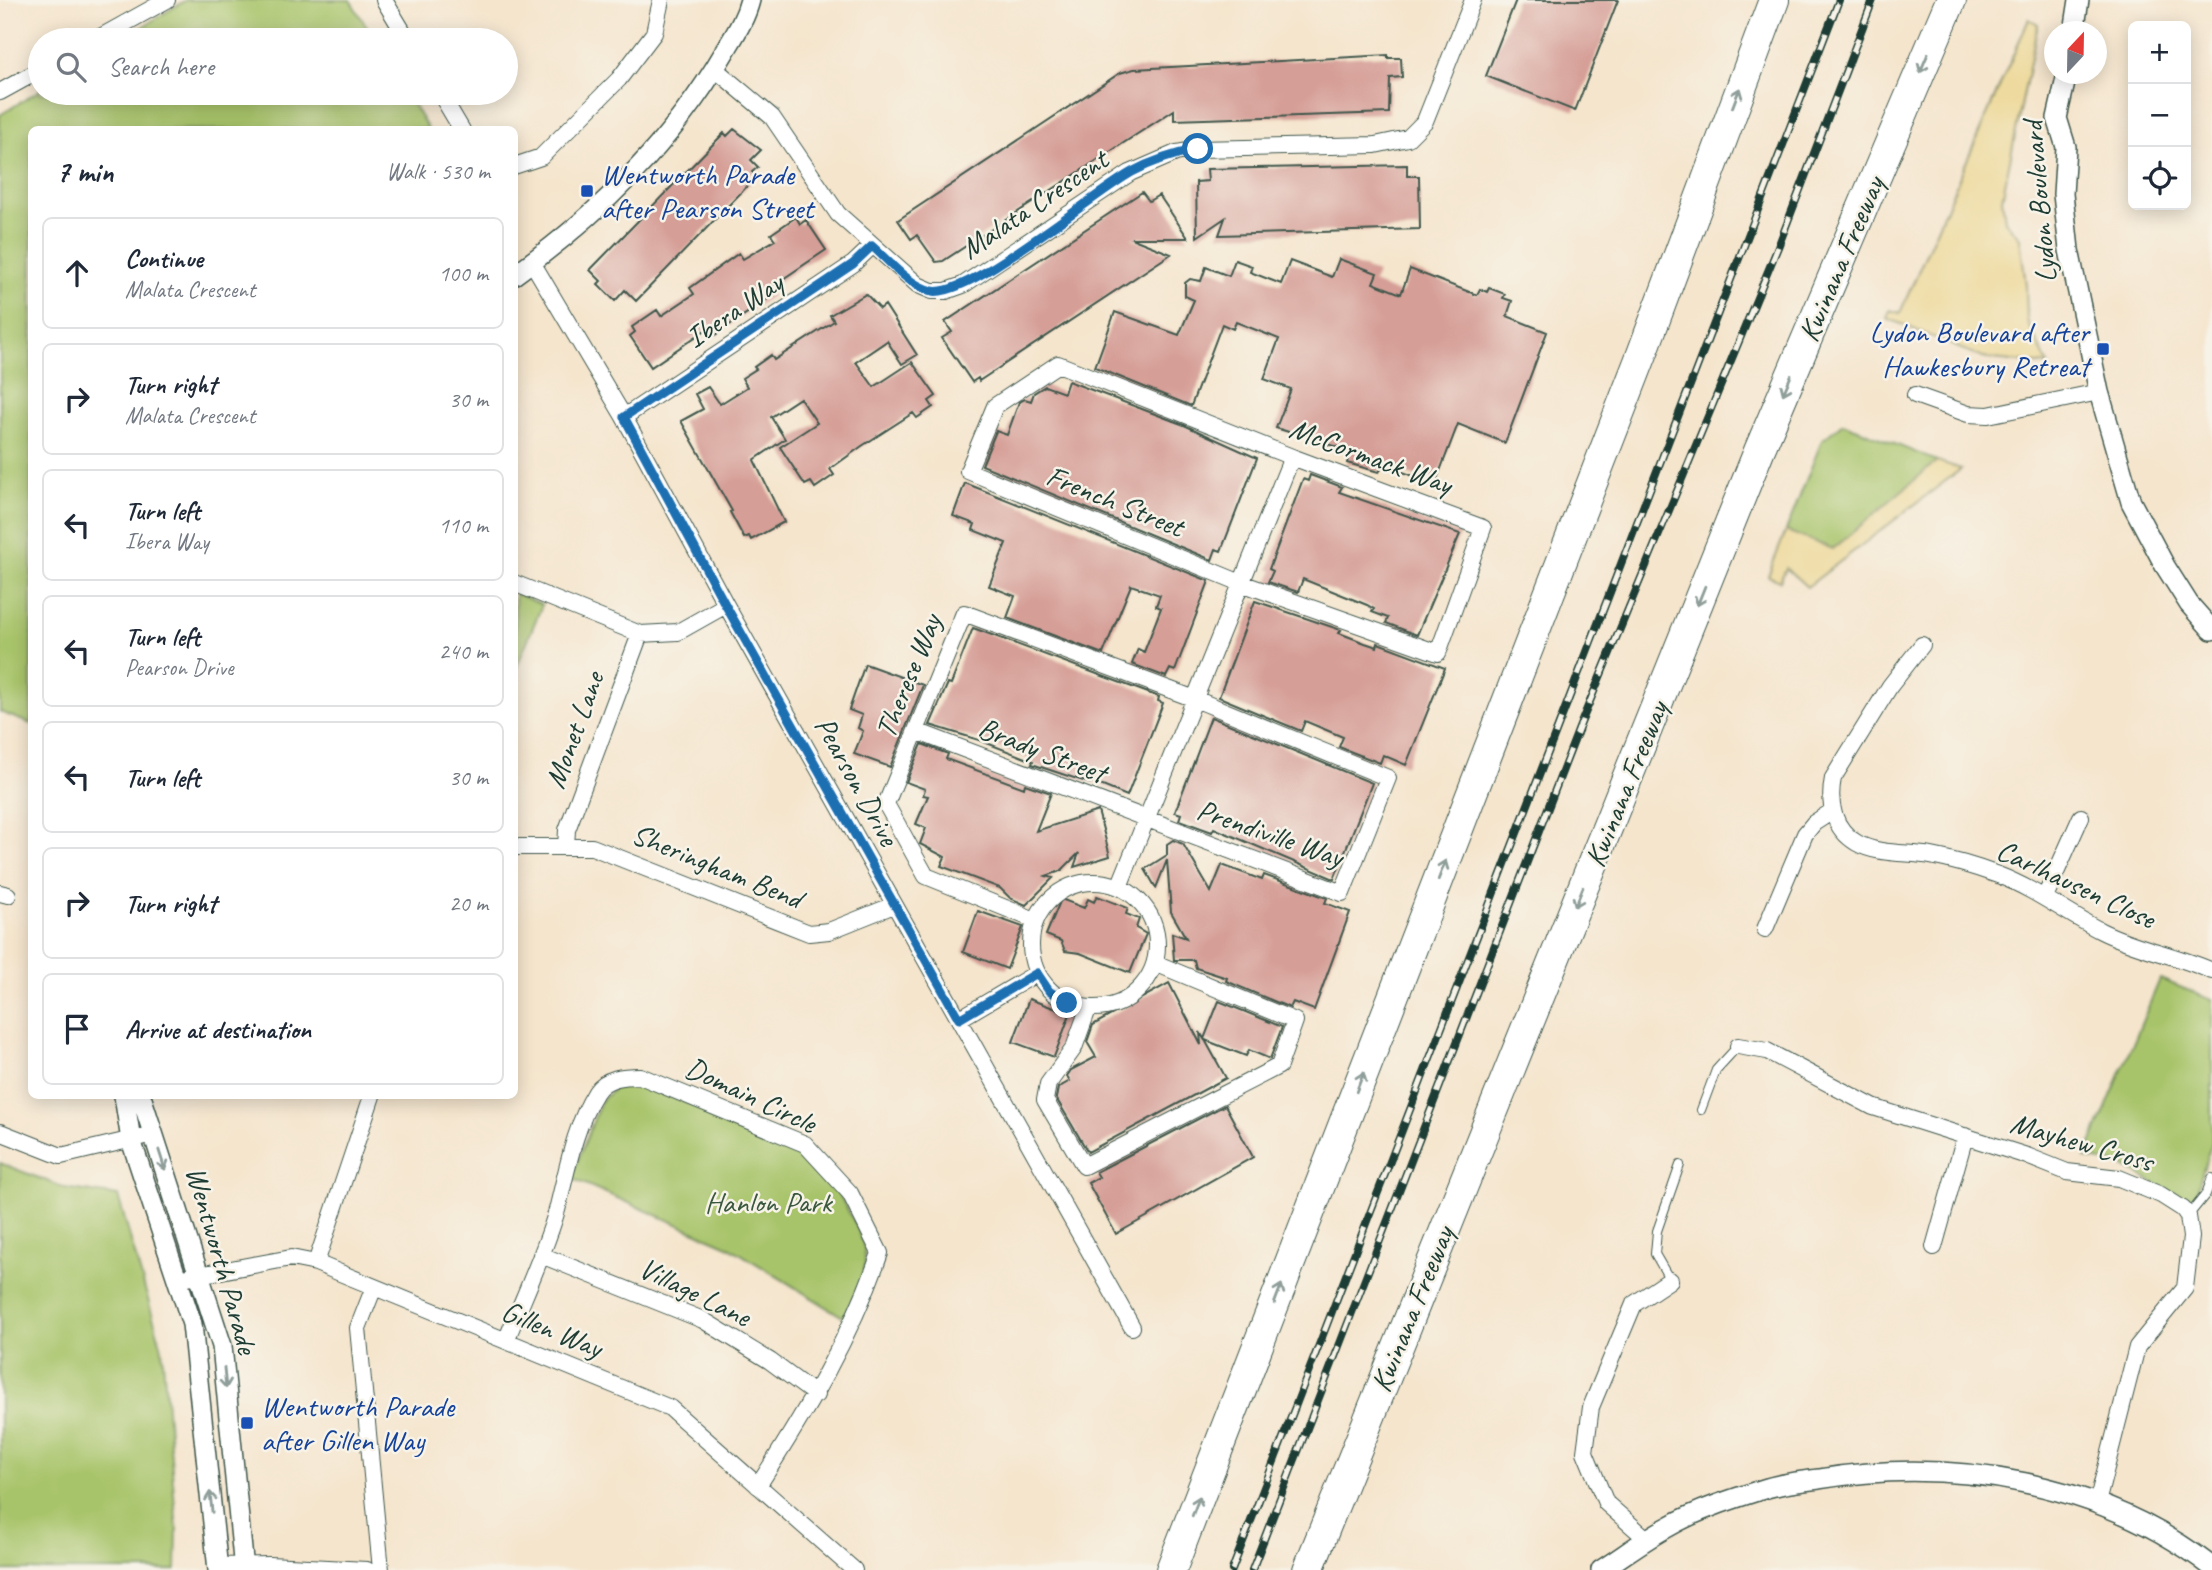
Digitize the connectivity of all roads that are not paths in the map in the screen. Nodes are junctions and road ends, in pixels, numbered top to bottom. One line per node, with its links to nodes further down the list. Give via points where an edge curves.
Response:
1 (384, 0): 12 (street)
2 (661, 0): 19 (street, via 654,33 619,79 541,157)
3 (763, 0): 9 (street)
4 (1473, 0): 20 (street, Malata Crescent, via 1429,113 1408,138 1375,145 1198,149 1158,159 1130,173 997,264 946,291 918,285)
5 (1774, 0): 82 (highway, one-way to 5, via 1637,367)
6 (1951, 0): 83 (highway, Kwinana Freeway, one-way to 83, via 1759,451)
7 (2079, 0): 10 (street)
8 (157, 3): 11 (street)
9 (748, 8): 13 (street)
10 (2076, 21)
11 (115, 28)
12 (401, 28)
13 (715, 69): 20 (street, Malata Crescent, via 772,117 838,214); 21 (street, via 638,168)
14 (28, 77): 16 (street)
15 (2065, 84): 23 (street, Lydon Boulevard, via 2057,118 2066,147 2063,194 2069,250)
16 (0, 92)
17 (447, 105): 18 (street)
18 (460, 126)
19 (518, 165)
20 (872, 246): 25 (street, Ibera Way, via 853,264)
21 (532, 262): 22 (street); 25 (street, Pearson Drive)
22 (518, 272)
23 (2099, 392): 24 (street, via 1987,415 1968,414); 31 (street, Lydon Boulevard, via 2131,502 2189,604)
24 (1916, 396)
25 (624, 417): 30 (street, Pearson Drive)
26 (1292, 457): 27 (street, McCormack Way, via 1058,364 995,406); 28 (street); 28 (street, McCormack Way, via 1483,528 1438,653)
27 (968, 471): 28 (street, French Street)
28 (1241, 583): 34 (street)
29 (518, 585): 32 (street)
30 (726, 606): 32 (street, via 678,632); 43 (street, Pearson Drive)
31 (2212, 630)
32 (640, 634): 40 (street, Monet Lane, via 567,830)
33 (1922, 645): 36 (street, via 1842,760 1829,794)
34 (1195, 699): 35 (street, Therese Way, via 964,613); 38 (street); 38 (street, Prendiville Way, via 1388,778 1342,893)
35 (916, 732): 38 (street, Brady Street); 44 (street, Therese Way, via 886,804 926,876)
36 (1831, 812): 42 (street, Carlhausen Close, via 1856,843 1959,863); 45 (street, via 1805,834)
37 (2081, 817): 42 (street)
38 (1147, 820): 41 (street)
39 (518, 846): 40 (street, Sheringham Bend)
40 (566, 847): 43 (street, Sheringham Bend, via 592,847 809,933 829,931)
41 (1119, 887): 44 (street, via 1100,882 1062,891 1046,903); 46 (street, via 1135,897 1151,919 1158,945)
42 (2045, 897): 47 (street, Carlhausen Close, via 2101,931)
43 (894, 905): 50 (street, Pearson Drive)
44 (1035, 920): 48 (street, via 1031,956)
45 (1765, 929)
46 (1155, 963): 49 (street, via 1146,983 1130,998 1110,1007); 49 (street, via 1295,1021 1279,1066 1084,1166 1045,1100 1048,1084 1074,1048)
47 (2212, 971)
48 (1037, 973): 49 (street, via 1049,991); 50 (street)
49 (1088, 1009)
50 (959, 1019): 70 (street, Pearson Drive)
51 (1738, 1046): 55 (lane, Mayhew Cross, via 1716,1070); 58 (street, Mayhew Cross, via 1767,1051 1873,1107)
52 (124, 1099): 59 (street, Wentworth Parade)
53 (142, 1099): 57 (street, Wentworth Parade)
54 (371, 1099): 65 (street)
55 (1701, 1110)
56 (0, 1132): 59 (street, via 61,1156)
57 (154, 1134): 59 (street); 66 (street, Wentworth Parade, one-way to 66)
58 (1965, 1136): 62 (street, Mayhew Cross, via 2067,1172 2119,1178 2161,1195); 63 (street)
59 (131, 1140): 67 (street, Wentworth Parade)
60 (1680, 1165): 68 (lane, via 1657,1231 1655,1254)
61 (2212, 1178): 62 (lane)
62 (2188, 1216): 74 (street, via 2191,1237 2185,1288 2137,1347)
63 (1934, 1247)
64 (541, 1255): 71 (street, Domain Circle); 72 (street, Village Lane, via 703,1320); 72 (street, Domain Circle, via 578,1134 597,1091 608,1081 640,1076 805,1144 850,1193 880,1253 865,1295)
65 (316, 1264): 66 (street, Gillen Way, via 291,1258); 69 (street, Gillen Way)
66 (198, 1273): 67 (street, Gillen Way); 78 (street, Wentworth Parade, one-way to 78, via 222,1346)
67 (177, 1279): 77 (street, Wentworth Parade, one-way to 67, via 192,1324)
68 (1670, 1280): 75 (street, via 1634,1304 1591,1407 1585,1452 1606,1503)
69 (374, 1287): 71 (street, Gillen Way); 80 (street, via 358,1328)
70 (1132, 1327)
71 (506, 1341): 73 (street, Gillen Way, via 670,1408)
72 (816, 1395): 73 (street, Domain Circle)
73 (758, 1486): 81 (street, Gillen Way)
74 (2096, 1503): 75 (street, via 2013,1480 1952,1471 1875,1471 1769,1487 1669,1526); 76 (street)
75 (1648, 1540): 84 (street)
76 (2212, 1567)
77 (217, 1568): 78 (street)
78 (244, 1568): 79 (street)
79 (367, 1570)
80 (381, 1570)
81 (854, 1570)
82 (1171, 1570)
83 (1308, 1570)
84 (1601, 1570)

